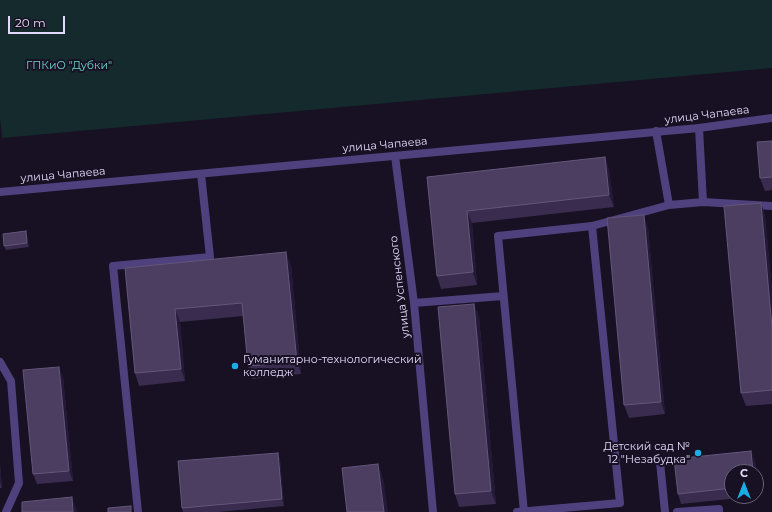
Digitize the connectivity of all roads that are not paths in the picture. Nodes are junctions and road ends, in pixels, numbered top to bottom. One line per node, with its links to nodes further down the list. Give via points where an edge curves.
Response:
1 (772, 118): 2 (street, улица Чапаева)
2 (699, 128): 3 (street, улица Чапаева); 7 (street)
3 (656, 132): 4 (street, улица Чапаева); 8 (street)
4 (395, 156): 5 (street, улица Чапаева); 12 (street, улица Успенского)
5 (201, 174): 6 (street, улица Чапаева); 16 (street, via 210,257 112,266)
6 (0, 192)
7 (703, 202): 8 (street); 9 (street)
8 (669, 205): 10 (street)
9 (772, 206)
10 (592, 226): 11 (street, via 498,236); 18 (street, via 620,503)
11 (503, 296): 12 (street); 18 (street)
12 (414, 303): 17 (street, улица Успенского)
13 (0, 362): 15 (street, via 10,381 19,483)
14 (690, 460): 19 (street, via 660,462)
15 (6, 512)
16 (138, 512)
17 (433, 512)
18 (521, 512)
19 (665, 512)
20 (677, 512): 21 (street, via 719,508)
21 (719, 512)

